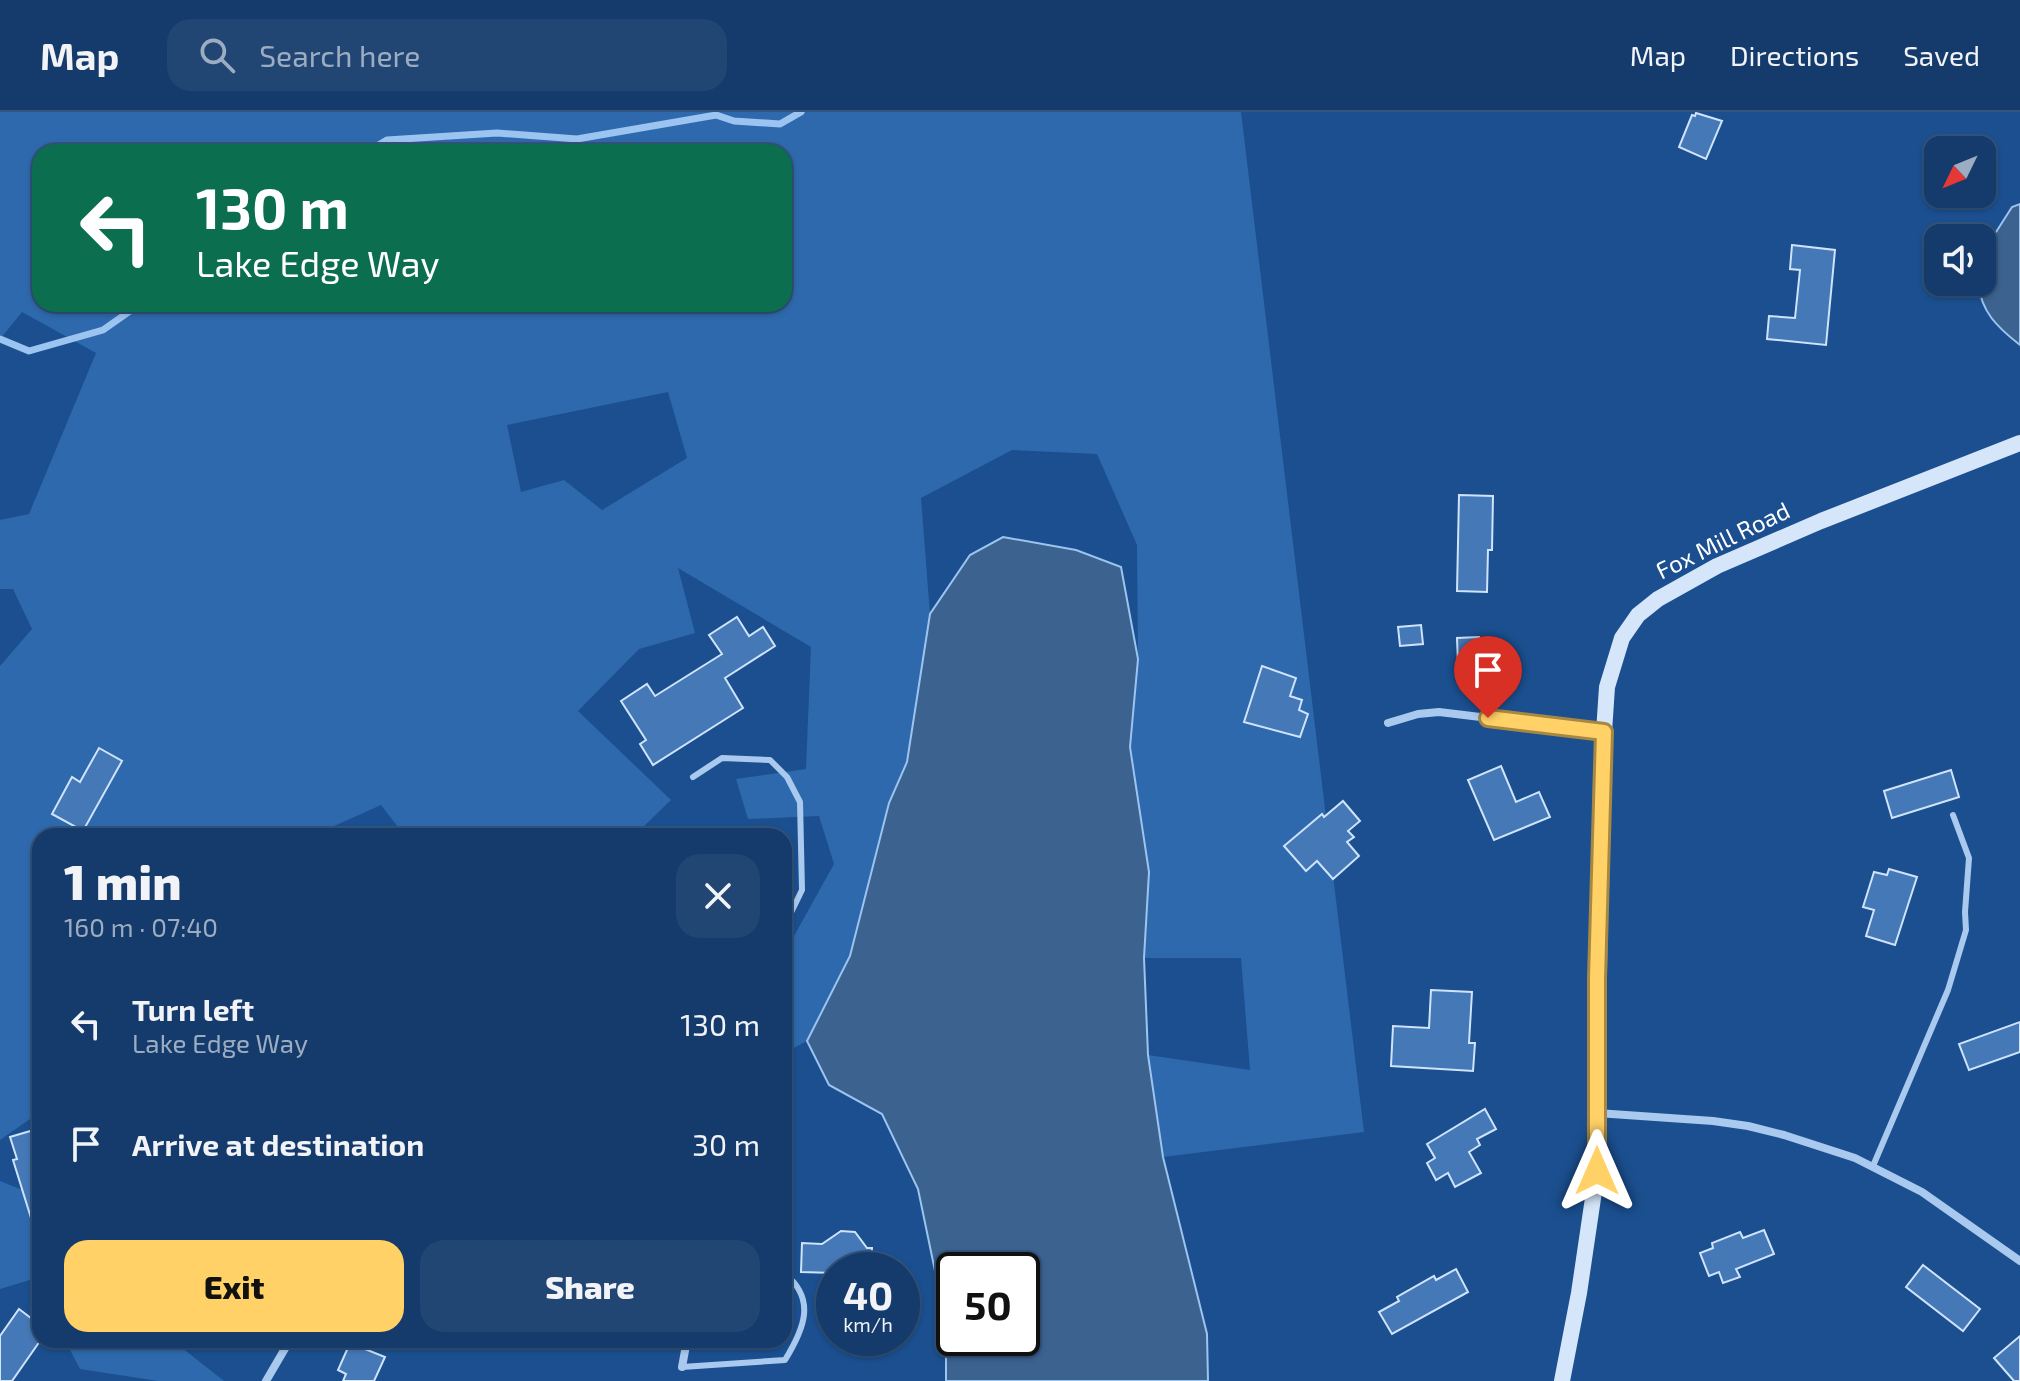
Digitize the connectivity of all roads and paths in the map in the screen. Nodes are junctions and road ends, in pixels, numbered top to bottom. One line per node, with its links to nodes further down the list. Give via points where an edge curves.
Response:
1 (2020, 443): 3 (main road, Fox Mill Road, via 1821,521 1717,566 1658,599 1622,638 1607,687)
2 (1388, 723): 3 (street, via 1439,712)
3 (1604, 732): 7 (main road, Fox Mill Road)
4 (693, 777): 6 (lane, via 722,758 770,760 787,777 800,802 802,890)
5 (1953, 815): 8 (lane, via 1969,858 1966,930 1948,990)
6 (792, 911)
7 (1597, 1113): 8 (street, via 1748,1126); 15 (main road, Fox Mill Road, via 1597,1171)
8 (1873, 1166): 9 (street, via 1922,1192)
9 (2020, 1261)
10 (792, 1279): 13 (lane, via 805,1314 800,1336 785,1360)
11 (285, 1348): 14 (street)
12 (686, 1348): 13 (street)
13 (682, 1367)
14 (266, 1381)
15 (1562, 1381)

